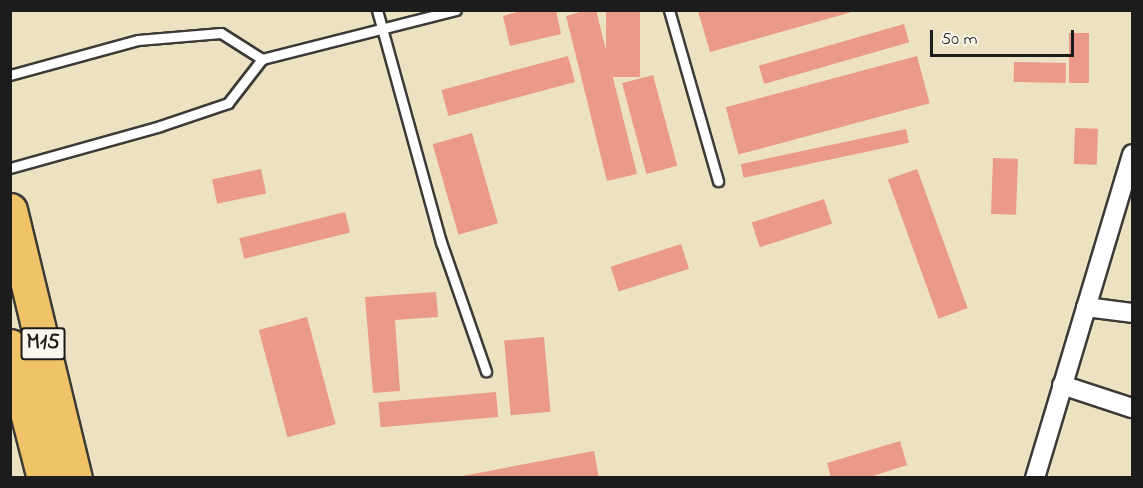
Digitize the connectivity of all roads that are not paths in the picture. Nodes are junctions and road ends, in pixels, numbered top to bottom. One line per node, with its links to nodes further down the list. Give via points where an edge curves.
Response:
1 (377, 10): 4 (lane)
2 (456, 10): 4 (lane)
3 (669, 10): 9 (lane)
4 (382, 29): 5 (lane); 14 (lane, via 441,242)
5 (262, 59): 6 (lane, via 221,33 138,40); 8 (lane, via 228,103)
6 (10, 75)
7 (1132, 154): 11 (street)
8 (10, 168)
9 (718, 181)
10 (10, 210): 18 (highway, M15)
11 (1086, 307): 12 (street); 15 (street)
12 (1132, 313)
13 (10, 346): 17 (highway, M15)
14 (486, 371)
15 (1062, 385): 16 (street); 19 (street)
16 (1132, 408)
17 (44, 477)
18 (75, 477)
19 (1035, 477)

